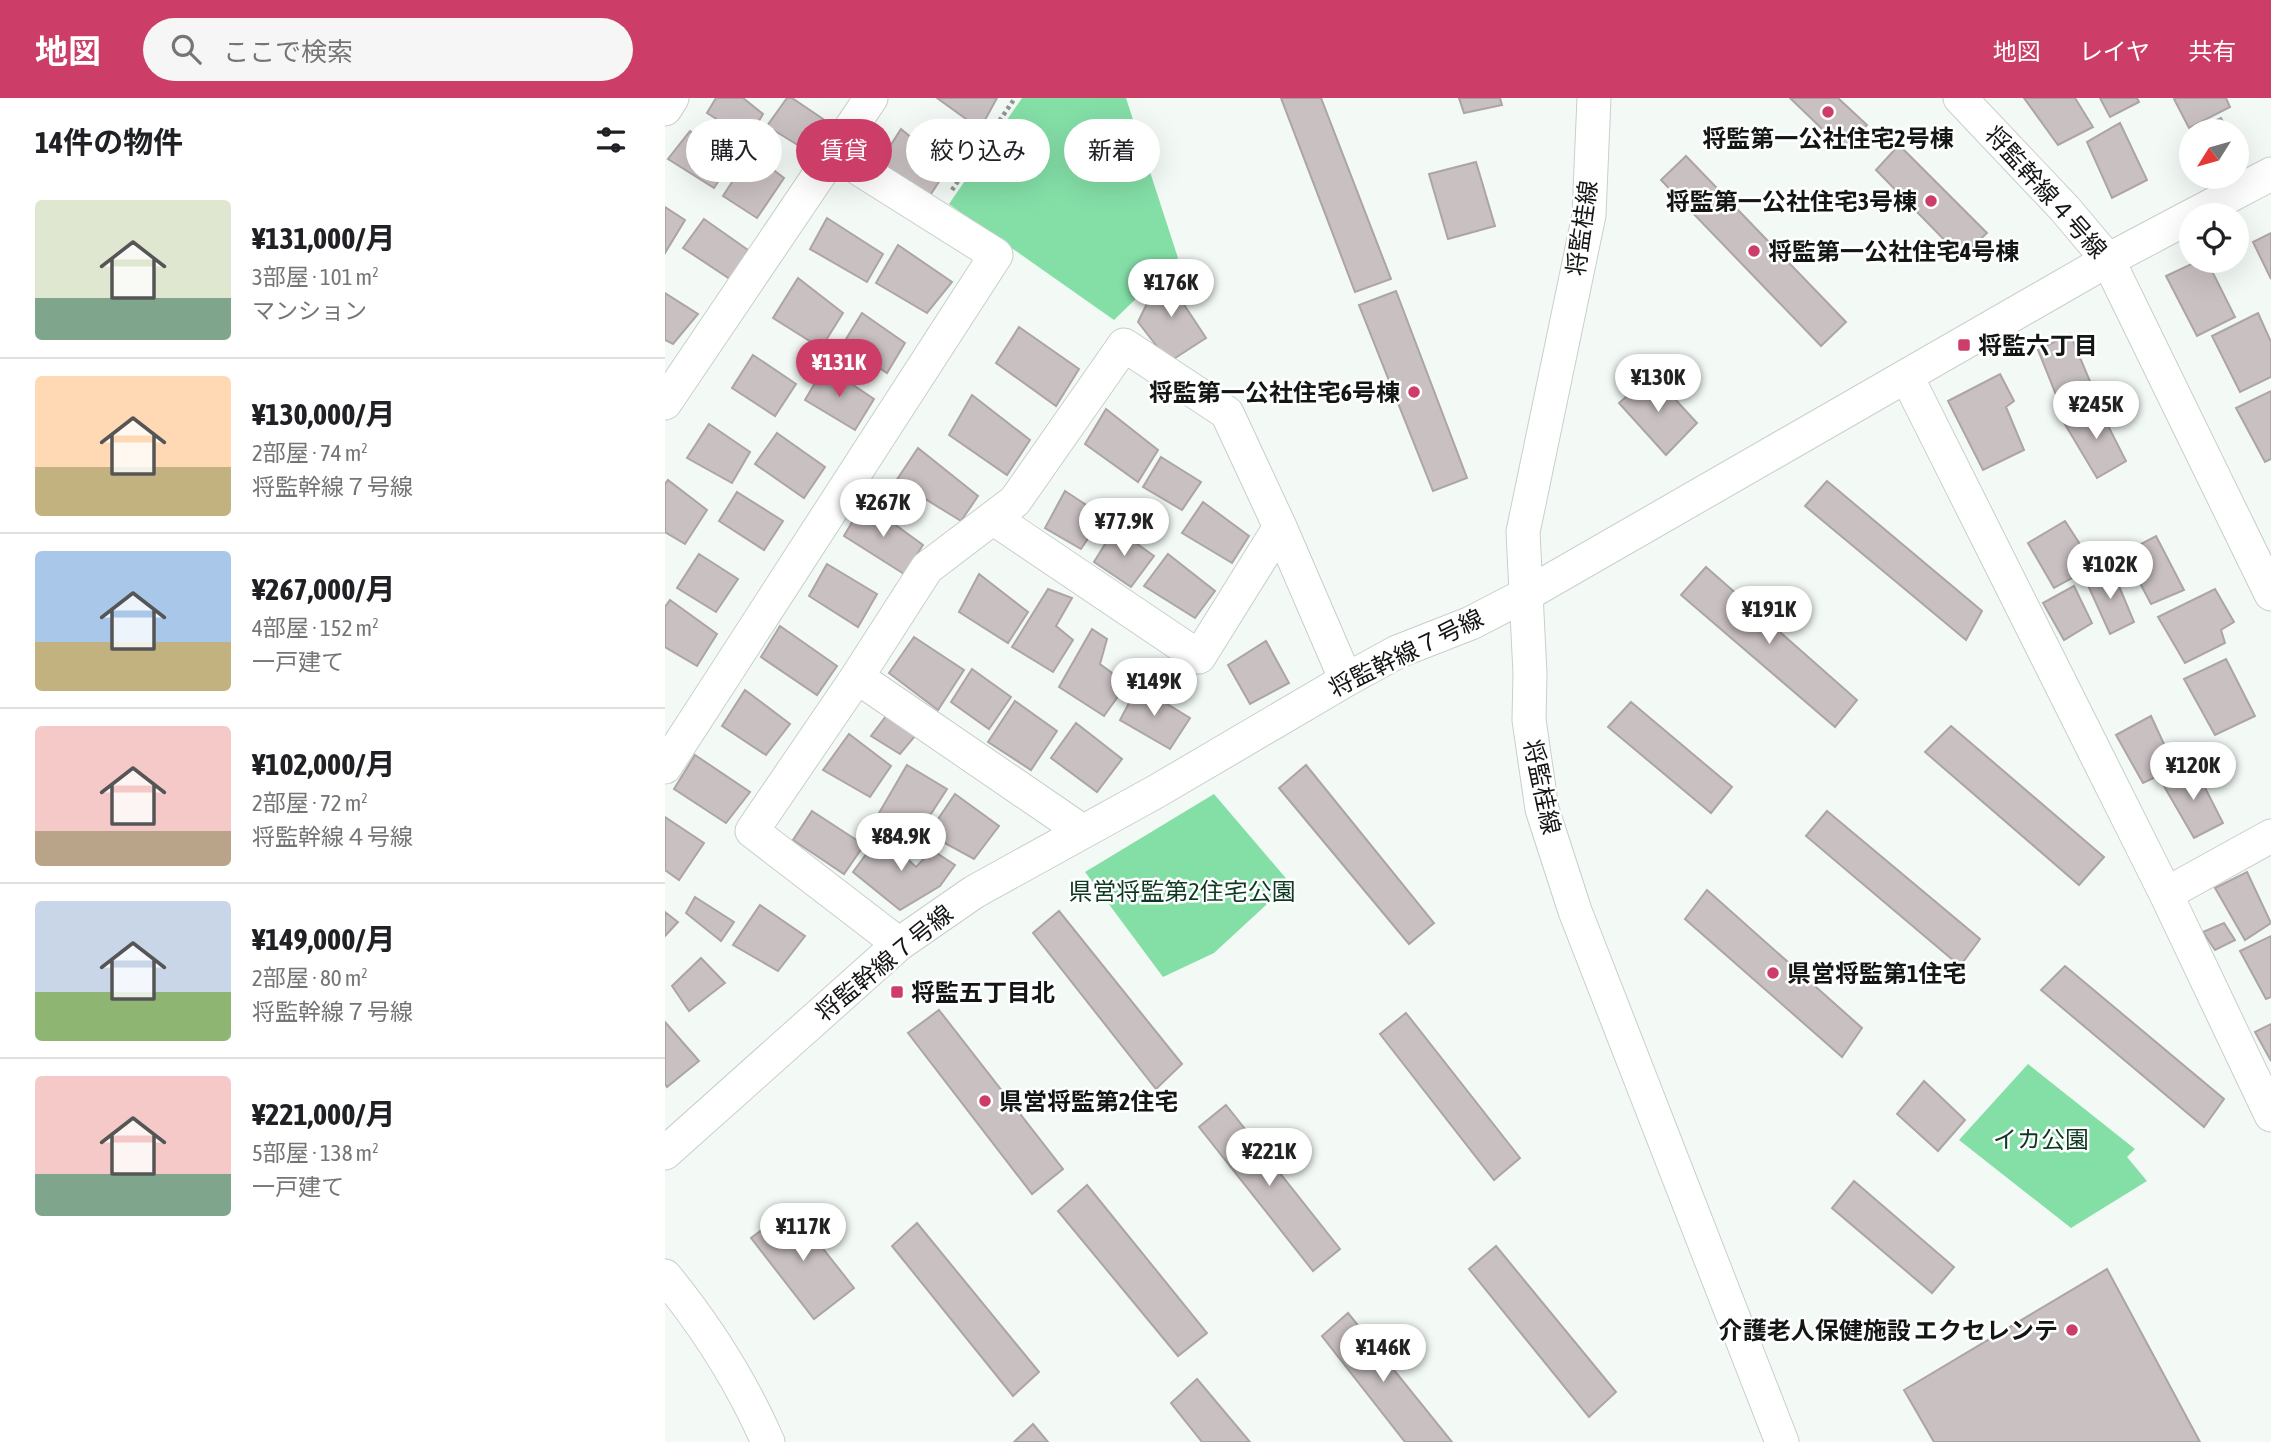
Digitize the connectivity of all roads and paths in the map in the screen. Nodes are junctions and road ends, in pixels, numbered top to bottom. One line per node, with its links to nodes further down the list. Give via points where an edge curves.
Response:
1 (673, 98): 6 (street)
2 (871, 98): 7 (street)
3 (1015, 98): 12 (path)
4 (1594, 98): 19 (street, 将監桂線, via 1588,215 1523,532)
5 (1966, 100): 14 (street, 将監幹線４号線)
6 (665, 109)
7 (857, 119)
8 (2271, 174): 11 (street, 将監幹線７号線)
9 (814, 182): 16 (street)
10 (880, 182): 12 (street)
11 (2216, 203)
12 (935, 216): 23 (street, via 996,255)
13 (2179, 223): 14 (street, 将監幹線７号線)
14 (2108, 260): 15 (street, 将監幹線７号線); 20 (street, 将監幹線４号線)
15 (1907, 376): 19 (street, 将監幹線７号線); 26 (street)
16 (665, 403)
17 (993, 518): 18 (street, via 1199,657); 18 (street, via 1015,501 1124,345 1227,413); 21 (street, via 927,568)
18 (1280, 527): 22 (street)
19 (1527, 594): 22 (street, 将監幹線７号線); 32 (street, 将監桂線, via 1529,720 1542,809 1580,924)
20 (2271, 594)
21 (857, 677): 24 (street); 27 (street, via 752,831)
22 (1346, 680): 24 (street, 将監幹線７号線)
23 (665, 767)
24 (1081, 831): 27 (street, 将監幹線７号線, via 974,892)
25 (2271, 836): 26 (street)
26 (2166, 894): 28 (street)
27 (899, 944): 29 (street, 将監幹線７号線)
28 (2271, 1115)
29 (665, 1153)
30 (665, 1276): 31 (street, via 751,1403)
31 (768, 1442)
32 (1782, 1442)

